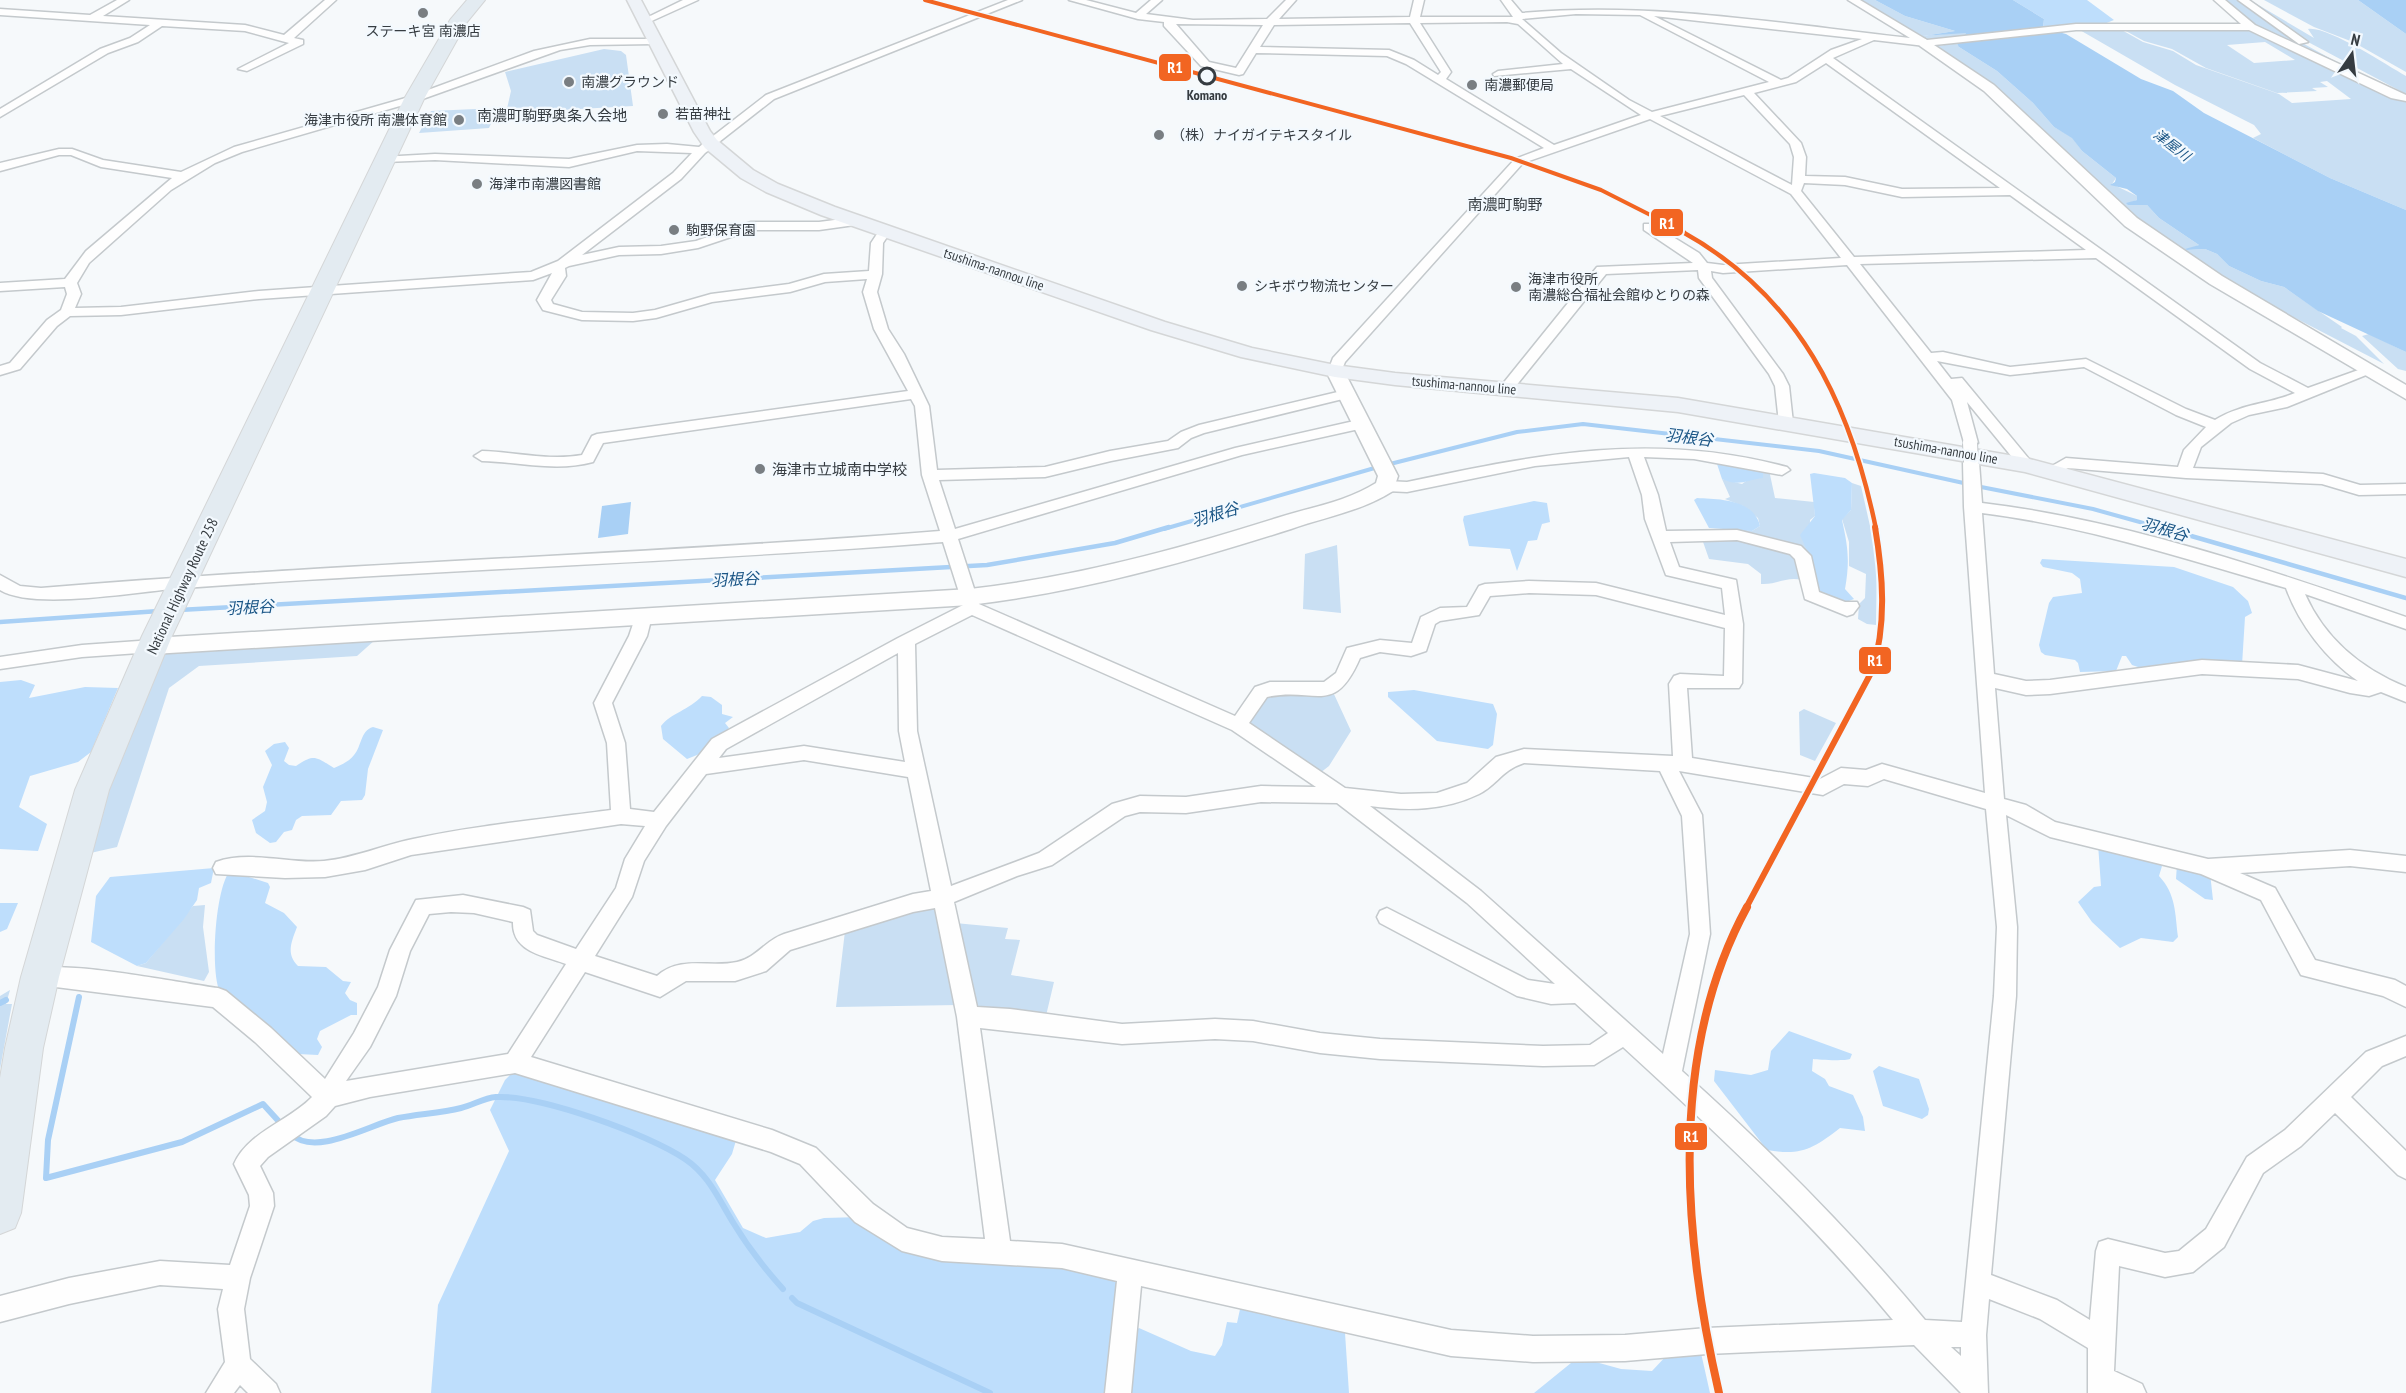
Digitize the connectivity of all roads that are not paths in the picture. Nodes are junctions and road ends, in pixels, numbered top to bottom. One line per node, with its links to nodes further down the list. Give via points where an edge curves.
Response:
1 (2, 0): 16 (street)
2 (124, 0): 20 (street)
3 (331, 0): 28 (street)
4 (476, 0): 41 (highway, National Highway Route 258, via 459,20)
5 (634, 0): 24 (main road, tsushima-nannou line)
6 (693, 0): 24 (street)
7 (1017, 0): 44 (street, via 770,97)
8 (1074, 0): 19 (street)
9 (1157, 0): 19 (street)
10 (1291, 0): 25 (street)
11 (1419, 0): 22 (street)
12 (1506, 0): 21 (street)
13 (1853, 0): 31 (street)
14 (2218, 0): 27 (street)
15 (2243, 0): 40 (street, via 2289,34)
16 (0, 5)
17 (1639, 5): 21 (street); 29 (street); 38 (street)
18 (0, 12): 20 (street)
19 (1138, 16): 26 (street)
20 (94, 17): 23 (street)
21 (1517, 18): 22 (street); 34 (street)
22 (1414, 20): 25 (street); 37 (street, via 1446,72)
23 (162, 21): 28 (street, via 245,28); 42 (street)
24 (645, 21): 30 (main road, tsushima-nannou line)
25 (1271, 21): 26 (street); 32 (street)
26 (1172, 22): 32 (street, via 1168,24 1205,64 1239,72)
27 (2251, 27): 31 (street, via 2067,28); 40 (street, via 2395,96)
28 (286, 38): 35 (street, via 299,42)
29 (1880, 38): 31 (street); 33 (street)
30 (654, 41): 41 (street, via 565,47 496,66); 44 (main road, tsushima-nannou line)
31 (1930, 43): 67 (street, via 1989,88 2131,222 2216,280)
32 (1254, 50): 37 (street, via 1389,53)
33 (1826, 58): 38 (street, via 1792,80); 51 (street)
34 (1572, 66): 36 (street); 43 (street)
35 (243, 69)
36 (1498, 74)
37 (1439, 80): 45 (street)
38 (1779, 83): 39 (street)
39 (1746, 91): 43 (street); 49 (street, via 1796,143)
40 (2406, 97)
41 (414, 99): 46 (highway, National Highway Route 258); 48 (street, via 233,151)
42 (0, 114)
43 (1651, 115): 45 (street); 50 (street)
44 (706, 148): 46 (street, via 637,148 569,163); 52 (main road, tsushima-nannou line, via 772,188); 57 (street, via 677,176)
45 (1553, 149): 66 (street, via 1515,164 1338,361)
46 (385, 159): 62 (highway, National Highway Route 258)
47 (0, 167): 48 (street, via 72,152 101,163)
48 (183, 176): 60 (street, via 86,256)
49 (1800, 178): 50 (street); 51 (street, via 1860,183 1902,193)
50 (1794, 191): 56 (street)
51 (2010, 191): 55 (street)
52 (858, 221): 54 (main road, tsushima-nannou line); 57 (street, via 819,226 751,226 698,244 619,251)
53 (1648, 227): 58 (street)
54 (885, 231): 59 (street, via 877,243); 66 (main road, tsushima-nannou line, via 1158,326 1248,353)
55 (2096, 254): 56 (street); 69 (street, via 2255,366)
56 (1848, 261): 58 (street, via 1741,269); 64 (street)
57 (560, 266): 59 (street, via 559,276 544,300 548,307 582,316 656,314 711,298 765,292 824,278); 62 (street, via 512,279)
58 (1703, 266): 68 (street, via 1602,270); 73 (street, via 1706,278 1776,374 1782,386)
59 (875, 274): 71 (street, via 870,292 881,329)
60 (70, 283): 61 (street); 63 (street, via 74,294)
61 (0, 287)
62 (322, 290): 63 (street, via 121,311); 91 (highway, National Highway Route 258)
63 (68, 312): 65 (street, via 52,323 15,366)
64 (1928, 358): 74 (street, via 1943,356 2010,371 2086,363 2181,412); 78 (street, via 1947,370); 85 (street, bridge, via 1959,400 1970,443)
65 (0, 371)
66 (1335, 371): 68 (main road, tsushima-nannou line); 72 (street)
67 (2369, 371): 69 (street); 70 (street)
68 (1506, 389): 73 (main road, tsushima-nannou line, via 1678,405)
69 (2306, 393): 74 (street, via 2279,405 2244,412)
70 (2406, 393)
71 (917, 394): 77 (street, via 597,439 588,459 579,461 531,463 504,456); 82 (street, via 922,406)
72 (1346, 394): 75 (street); 82 (street, via 1199,430 1173,445 1066,468)
73 (1786, 423): 78 (main road, tsushima-nannou line)
74 (2218, 426): 81 (street, via 2190,449 2184,465)
75 (1366, 430): 83 (street); 87 (street, via 1219,457)
76 (1635, 451): 79 (street, via 1667,452); 83 (street, via 1551,458 1407,487); 86 (street)
77 (482, 456)
78 (2026, 465): 80 (main road, tsushima-nannou line)
79 (1782, 470)
80 (2053, 470): 81 (street, via 2066,463); 88 (main road, tsushima-nannou line)
81 (2186, 473): 84 (street, via 2323,479 2359,490)
82 (930, 475): 87 (street)
83 (1387, 481): 93 (street, via 1366,497 1160,562 1023,592)
84 (2406, 489)
85 (1972, 503): 90 (street, via 2169,548); 102 (street)
86 (1660, 537): 95 (street, via 1737,535 1795,550 1803,555 1811,595 1847,610); 98 (street, via 1672,571 1730,584)
87 (952, 541): 91 (street); 93 (street)
88 (2406, 568)
89 (0, 581): 92 (street)
90 (2293, 584): 97 (street); 103 (street, via 2297,599 2319,631 2356,671)
91 (181, 587): 92 (street); 100 (highway, National Highway Route 258)
92 (20, 593): 94 (street)
93 (970, 598): 96 (street); 99 (street); 105 (street)
94 (0, 599)
95 (1851, 606)
96 (642, 616): 100 (street); 111 (street, via 638,636 603,703 616,743)
97 (2406, 623)
98 (1734, 624): 105 (street, via 1596,590 1485,590 1473,611 1446,610 1427,621 1420,647 1411,650 1380,646 1353,653 1344,676 1327,689 1261,692); 106 (street, via 1732,683 1688,680 1678,684)
99 (906, 640): 107 (street, via 735,732); 108 (street, via 908,731)
100 (155, 641): 101 (street); 119 (highway, National Highway Route 258, via 92,790)
101 (0, 663)
102 (1985, 679): 103 (street, via 2026,688 2050,687 2202,667 2298,672 2350,686); 110 (street)
103 (2381, 686): 104 (street)
104 (2406, 695)
105 (1238, 725): 109 (street)
106 (1675, 764): 109 (street, via 1524,756 1503,762 1474,788 1437,801 1401,802); 110 (street, via 1823,787 1841,776 1868,778 1882,771); 126 (street, via 1671,778 1692,815 1701,912 1700,934)
107 (699, 768): 108 (street, via 804,753 906,770); 112 (street)
108 (916, 768): 116 (street)
109 (1340, 795): 116 (street, via 1261,794 1186,805 1140,804 1119,810 1045,859); 120 (street, via 1474,897)
110 (1996, 803): 114 (street, via 2050,829); 134 (street, via 2007,927 2005,996)
111 (621, 816): 112 (street); 115 (street, via 411,847 325,870)
112 (659, 820): 118 (street, via 635,859 624,891)
113 (2406, 864): 114 (street, via 2350,858)
114 (2204, 866): 121 (street, via 2268,894 2308,968 2387,987)
115 (223, 868)
116 (943, 898): 118 (street, via 914,903 784,943 759,964 735,972 685,972 660,987); 122 (street)
117 (1387, 917): 120 (street, via 1525,989 1551,994)
118 (582, 960): 125 (street); 127 (street, via 531,942 523,934 523,916 481,903 457,901 423,906 400,950 388,989)
119 (40, 977): 127 (street, via 70,977 218,998); 130 (highway, National Highway Route 258, via 24,1048)
120 (1582, 993): 123 (street)
121 (2406, 997)
122 (968, 1017): 123 (street, via 1122,1034 1225,1029 1380,1049 1543,1056 1594,1054); 131 (street)
123 (1625, 1033): 126 (street)
124 (2406, 1046): 128 (street, via 2374,1059)
125 (515, 1062): 127 (street, via 370,1086); 131 (street, via 772,1141 808,1156 864,1213 902,1239 942,1249)
126 (1670, 1075): 136 (street, via 1810,1212 1905,1311)
127 (328, 1097): 133 (street, via 246,1164 261,1193 262,1206)
128 (2336, 1097): 129 (street); 138 (street, via 2293,1138 2255,1165 2215,1238 2184,1263 2165,1265 2108,1251)
129 (2406, 1167)
130 (0, 1213)
131 (999, 1251): 132 (street, via 1062,1256)
132 (1130, 1270): 136 (street, via 1478,1346 1625,1348); 144 (street)
133 (238, 1278): 135 (street, via 160,1274); 139 (street, via 231,1309)
134 (1978, 1282): 137 (street); 138 (street, via 2048,1310)
135 (0, 1309)
136 (1919, 1332): 137 (street); 141 (street)
137 (1973, 1335): 141 (street)
138 (2101, 1341): 140 (street)
139 (238, 1365): 142 (street); 143 (street)
140 (2101, 1386): 145 (street)
141 (1974, 1390)
142 (219, 1393)
143 (267, 1393)
144 (1118, 1393)
145 (2133, 1393)

